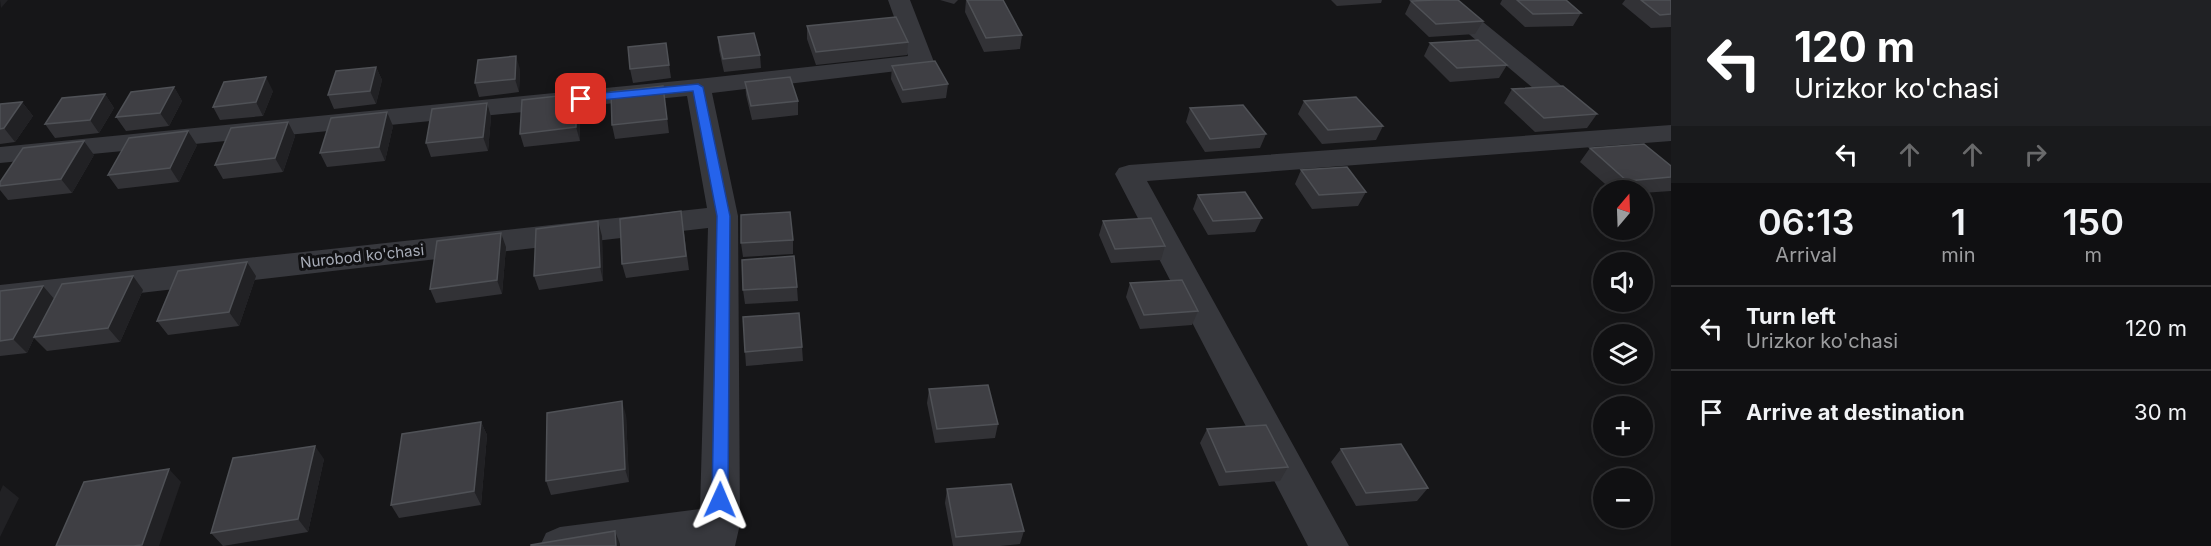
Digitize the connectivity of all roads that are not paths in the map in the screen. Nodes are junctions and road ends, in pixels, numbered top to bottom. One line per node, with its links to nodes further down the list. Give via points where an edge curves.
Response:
1 (899, 0): 3 (street, via 922,62)
2 (1444, 2): 5 (street)
3 (698, 87): 6 (street); 7 (street)
4 (1671, 133): 5 (street)
5 (1607, 136): 11 (street, via 1129,174)
6 (0, 155)
7 (723, 216): 8 (street, Nurobod ko'chasi); 9 (street)
8 (0, 297)
9 (717, 535): 10 (street)
10 (560, 546)
11 (1329, 546)

